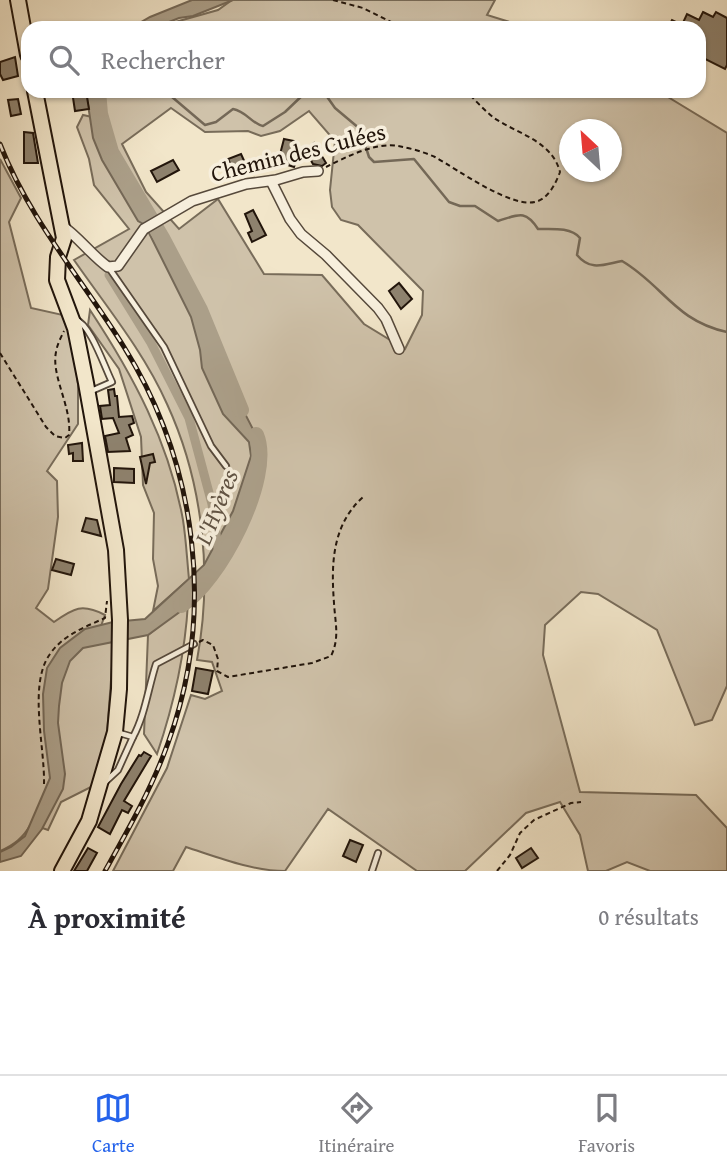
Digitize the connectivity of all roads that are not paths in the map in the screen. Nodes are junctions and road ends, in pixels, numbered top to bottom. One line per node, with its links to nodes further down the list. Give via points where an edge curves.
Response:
1 (18, 0): 2 (main road)
2 (22, 21)
3 (36, 98): 6 (main road)
4 (318, 171): 5 (street, Chemin des Culées)
5 (271, 181): 7 (street, Chemin des Culées, via 192,201 144,229 118,266); 9 (street, via 301,234 378,308)
6 (60, 218): 7 (street); 8 (main road, via 64,237 57,280)
7 (108, 267): 11 (lane, via 164,347)
8 (73, 323): 10 (main road); 10 (lane, via 80,321 90,335 112,382)
9 (399, 349)
10 (88, 392): 13 (main road, via 116,559 119,689)
11 (226, 466)
12 (194, 644): 14 (lane, via 156,664 142,721)
13 (115, 732): 14 (lane); 15 (main road)
14 (133, 737): 15 (lane, via 118,770)
15 (100, 787): 17 (main road)
16 (378, 853): 18 (lane)
17 (62, 871)
18 (372, 871)

